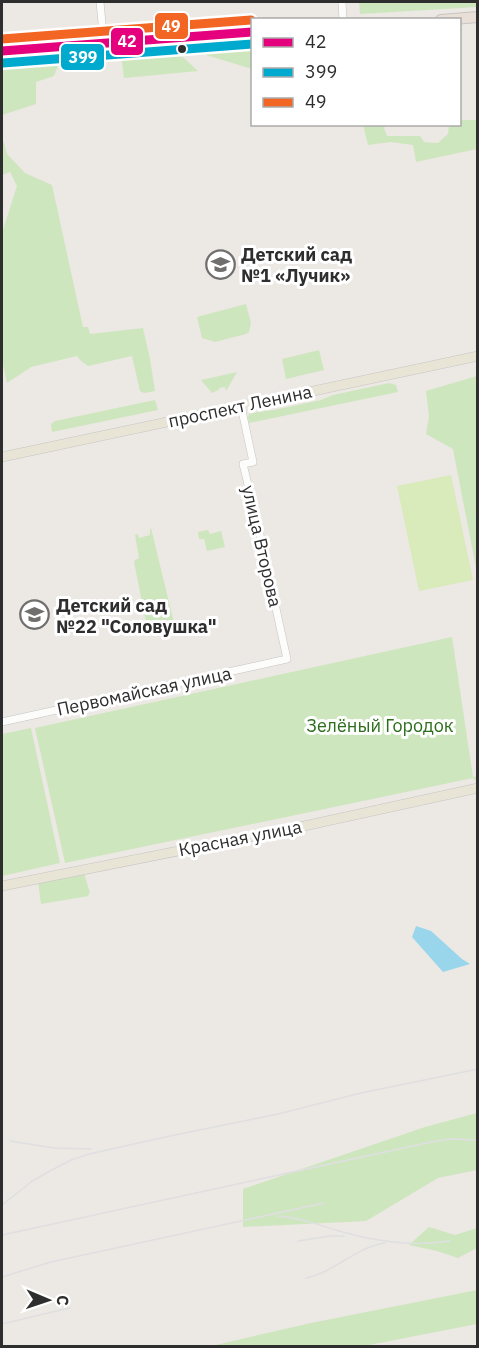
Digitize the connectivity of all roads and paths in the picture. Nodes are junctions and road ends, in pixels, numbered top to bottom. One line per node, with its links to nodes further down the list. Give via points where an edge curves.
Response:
1 (100, 2): 7 (street)
2 (342, 2): 4 (street)
3 (477, 17): 5 (highway)
4 (343, 18)
5 (461, 18)
6 (251, 32): 7 (highway)
7 (104, 44): 8 (highway)
8 (2, 51)
9 (477, 356): 10 (main road, проспект Ленина)
10 (241, 406): 11 (main road, проспект Ленина); 12 (street, улица Второва, via 253,462 243,465)
11 (2, 457)
12 (287, 659): 13 (street, Первомайская улица)
13 (2, 722)
14 (477, 788): 15 (main road, Красная улица)
15 (2, 886)

